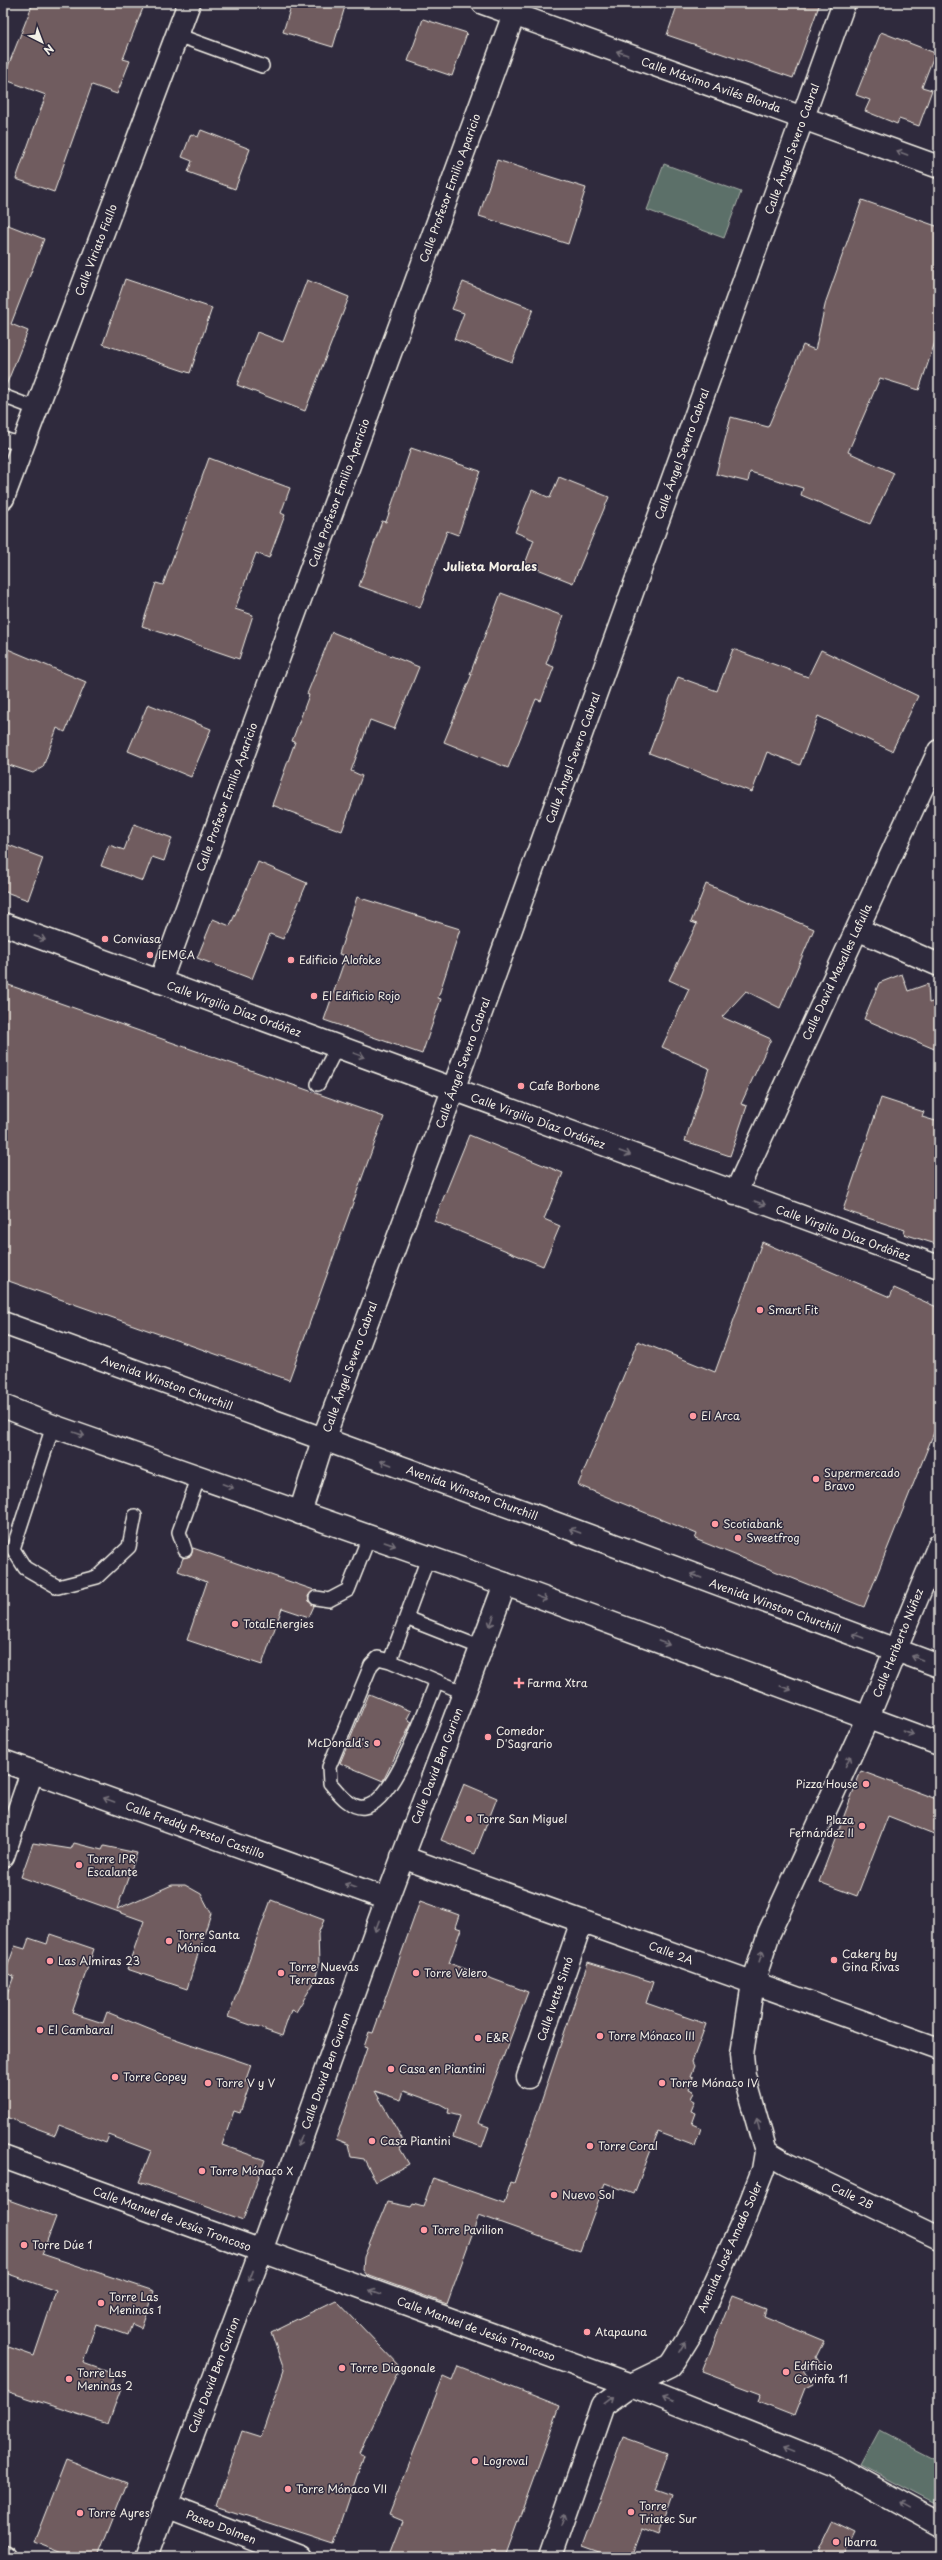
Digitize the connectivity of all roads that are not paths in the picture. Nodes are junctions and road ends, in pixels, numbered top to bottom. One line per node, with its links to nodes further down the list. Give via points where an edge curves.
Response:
1 (189, 3): 5 (street, Calle Viriato Fiallo)
2 (482, 3): 4 (street, Calle Máximo Avilés Blonda)
3 (844, 3): 7 (street, Calle Ángel Severo Cabral)
4 (516, 9): 7 (street, Calle Máximo Avilés Blonda, one-way to 4); 17 (street, Calle Profesor Emilio Aparicio)
5 (177, 34): 6 (lane); 10 (street, Calle Viriato Fiallo)
6 (262, 66)
7 (804, 117): 8 (street, Calle Máximo Avilés Blonda, one-way to 7); 20 (street, Calle Ángel Severo Cabral)
8 (939, 167)
9 (3, 396): 10 (lane)
10 (37, 409): 11 (street, Calle Viriato Fiallo)
11 (13, 442): 12 (street, Calle Viriato Fiallo)
12 (3, 498)
13 (939, 751): 15 (street, Calle David Masalles Lafulla)
14 (3, 924): 17 (street, Calle Virgilio Díaz Ordóñez, one-way to 17)
15 (857, 929): 16 (street); 21 (street, Calle David Masalles Lafulla)
16 (939, 965)
17 (160, 982): 18 (street, Calle Virgilio Díaz Ordóñez)
18 (337, 1047): 19 (lane); 20 (street, Calle Virgilio Díaz Ordóñez, one-way to 20)
19 (318, 1084)
20 (453, 1090): 21 (street, Calle Virgilio Díaz Ordóñez, one-way to 21); 26 (street, Calle Ángel Severo Cabral)
21 (735, 1194): 22 (street, Calle Virgilio Díaz Ordóñez, one-way to 22)
22 (939, 1267)
23 (3, 1323): 26 (street, Avenida Winston Churchill)
24 (3, 1406): 25 (street)
25 (53, 1426): 27 (street, one-way to 27); 29 (lane, via 13,1549 25,1568 58,1587 97,1578 129,1547)
26 (323, 1440): 28 (street, Calle Ángel Severo Cabral); 38 (street, Avenida Winston Churchill, one-way to 26, via 533,1515)
27 (199, 1476): 28 (street, one-way to 28); 31 (lane, via 179,1532)
28 (300, 1513): 30 (street)
29 (135, 1516)
30 (369, 1537): 33 (street, one-way to 33); 35 (lane, via 348,1590 329,1600)
31 (185, 1550)
32 (938, 1552): 38 (street, Calle Heriberto Núñez)
33 (428, 1558): 34 (street); 36 (lane)
34 (505, 1584): 37 (street, Calle David Ben Gurion, one-way to 37); 43 (street, one-way to 43)
35 (316, 1598)
36 (406, 1618): 37 (lane); 39 (lane)
37 (482, 1648): 42 (street, Calle David Ben Gurion)
38 (894, 1650): 40 (street, Avenida Winston Churchill, one-way to 38); 43 (street, Calle Heriberto Núñez)
39 (390, 1661): 41 (lane); 41 (lane, via 378,1658 371,1665 329,1767 330,1783 353,1805 370,1805 387,1791 405,1758)
40 (939, 1666)
41 (437, 1681): 42 (lane)
42 (465, 1692): 48 (street, Calle David Ben Gurion)
43 (867, 1719): 44 (street, one-way to 44); 51 (street, Avenida José Amado Soler, one-way to 43, via 769,1933)
44 (939, 1744)
45 (3, 1761): 46 (street, Calle Freddy Prestol Castillo)
46 (32, 1772): 47 (street); 49 (street, Calle Freddy Prestol Castillo, one-way to 46)
47 (3, 1856)
48 (402, 1857): 49 (street, Calle David Ben Gurion); 50 (street, Calle 2A)
49 (387, 1899): 57 (street, Calle David Ben Gurion, one-way to 57)
50 (582, 1921): 51 (street, Calle 2A); 53 (street, Calle Ivette Simó)
51 (753, 1982): 52 (street, Calle 2A); 54 (street, Avenida José Amado Soler, one-way to 51, via 744,2075 742,2054)
52 (939, 2049)
53 (528, 2077)
54 (766, 2152): 56 (street, Calle 2B); 58 (street, Avenida José Amado Soler, one-way to 54, via 670,2366 695,2327 742,2224 763,2170)
55 (3, 2157): 57 (street, Calle Manuel de Jesús Troncoso)
56 (939, 2238)
57 (261, 2251): 58 (street, Calle Manuel de Jesús Troncoso, one-way to 57); 59 (street, Calle David Ben Gurion, one-way to 59)
58 (631, 2386): 60 (street, Calle Manuel de Jesús Troncoso, one-way to 58, via 834,2466); 63 (street, Avenida José Amado Soler, one-way to 58, via 603,2405)
59 (165, 2505): 61 (street, Calle David Ben Gurion); 62 (street, Paseo Dolmen)
60 (939, 2524)
61 (147, 2557)
62 (300, 2557)
63 (550, 2557)

